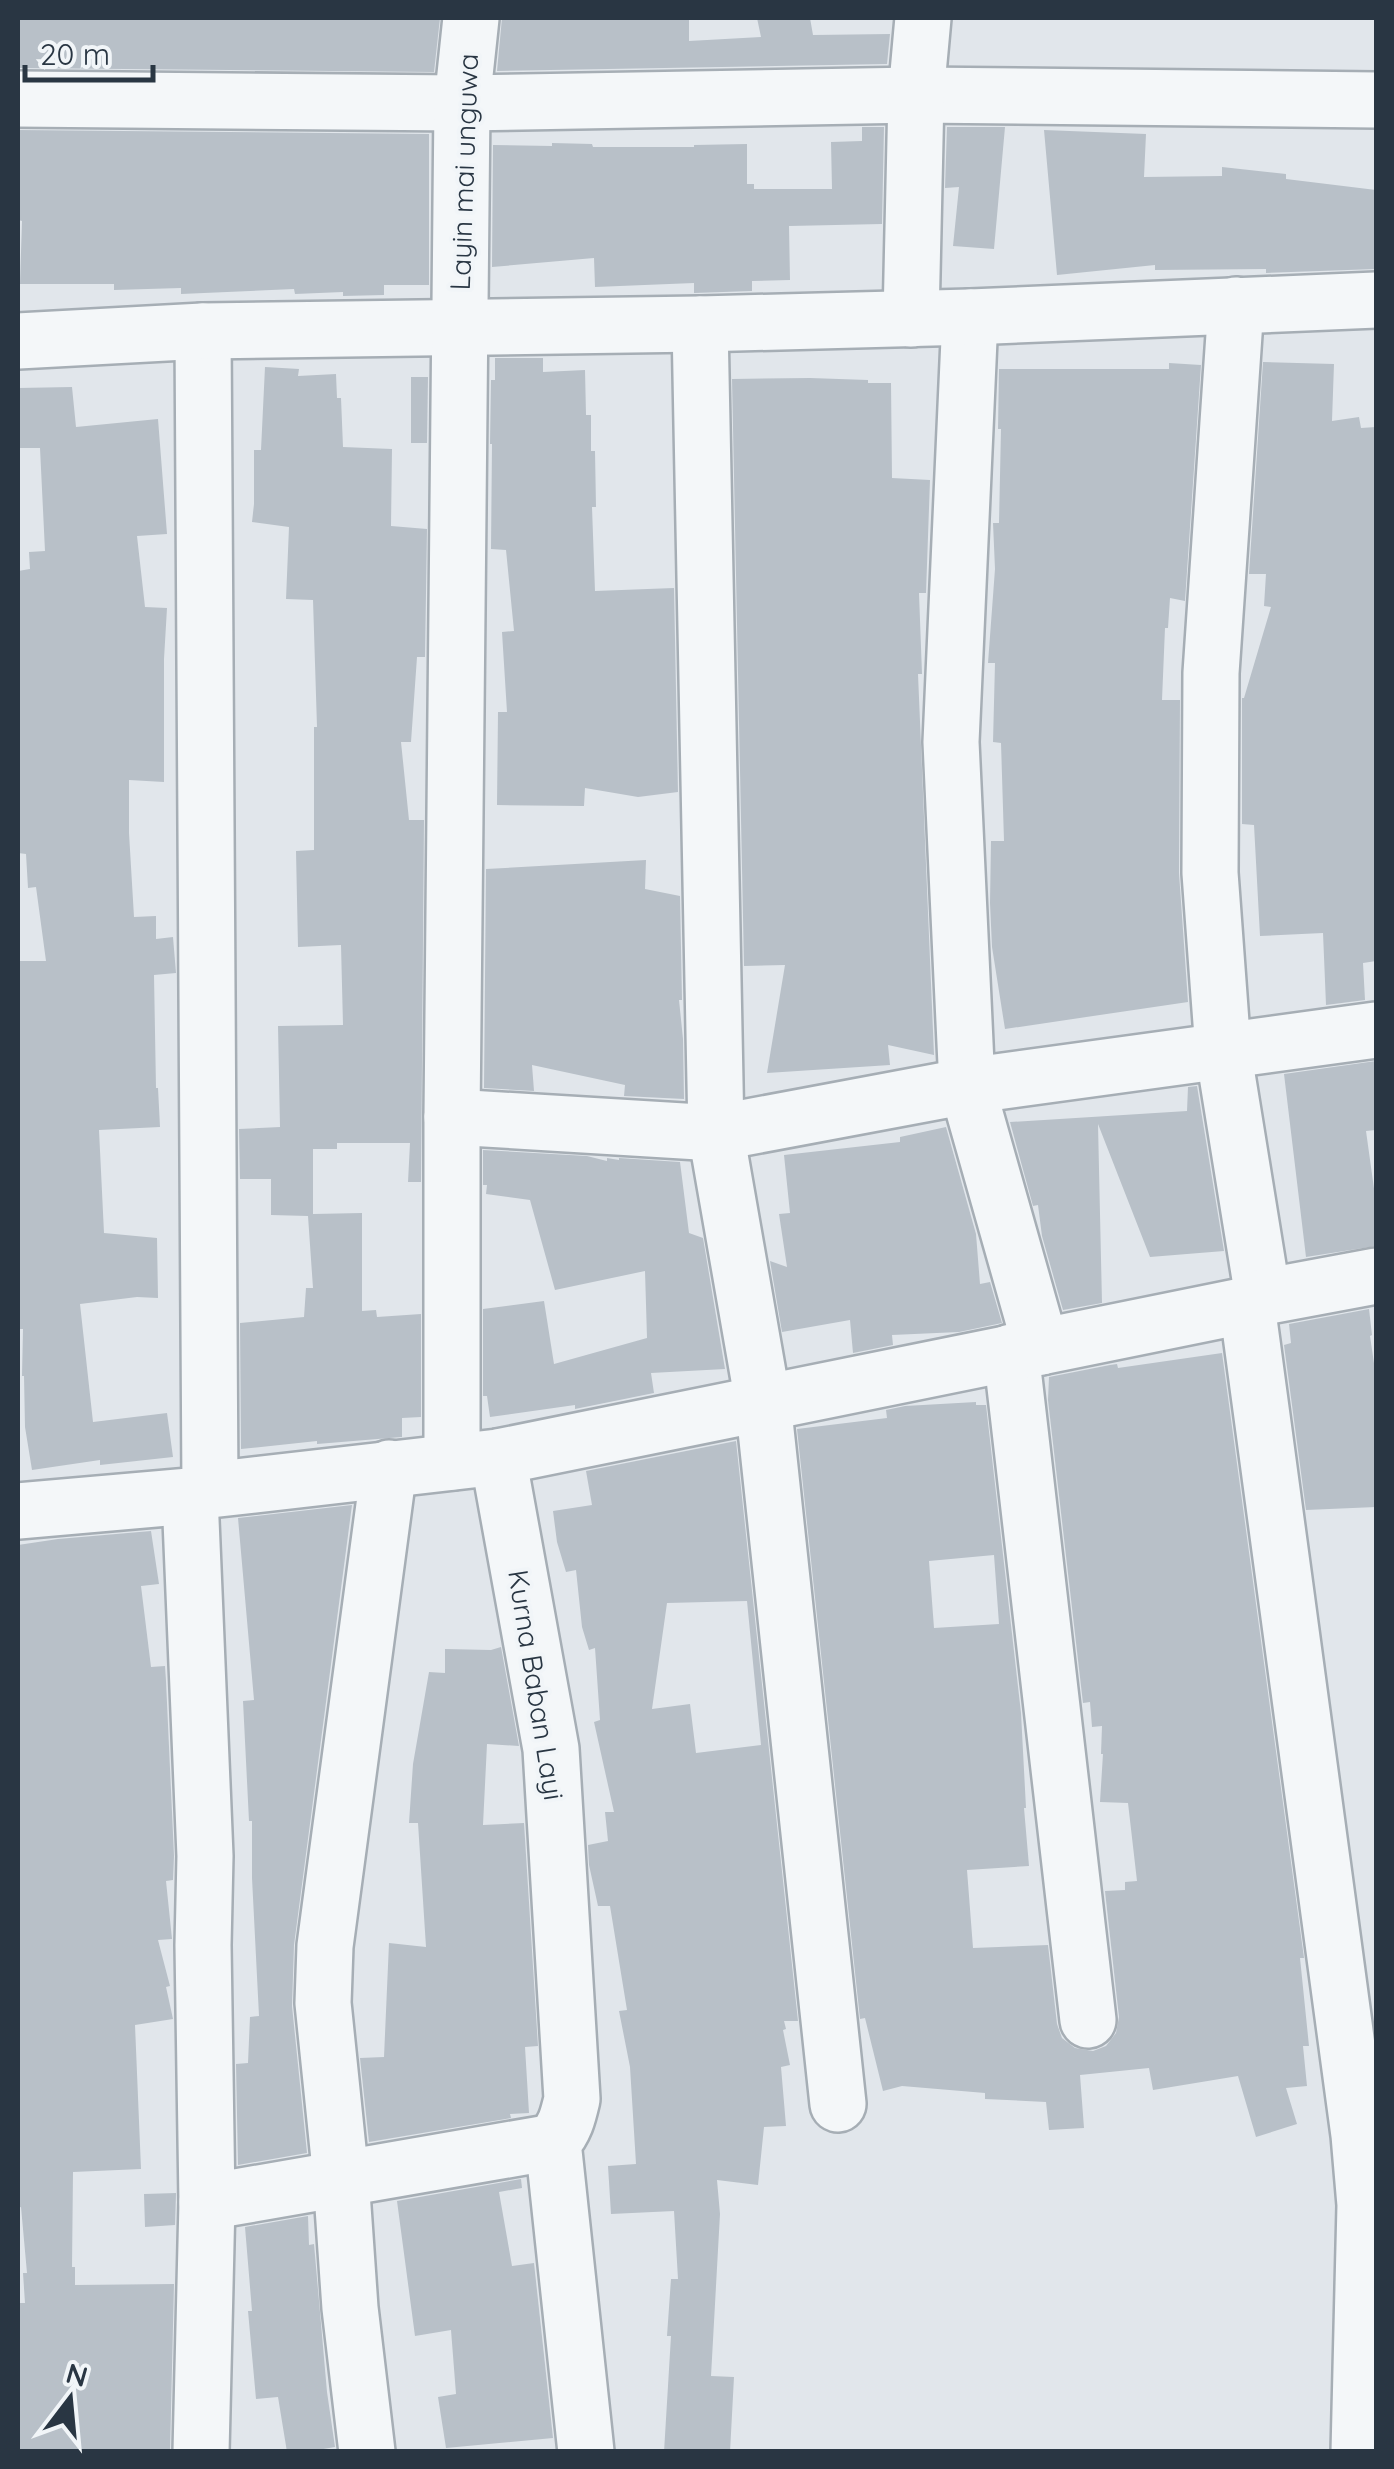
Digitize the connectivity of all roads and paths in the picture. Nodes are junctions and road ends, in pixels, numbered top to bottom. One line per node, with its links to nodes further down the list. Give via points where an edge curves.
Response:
1 (471, 18): 6 (street, Layin mai unguwa)
2 (923, 18): 3 (street)
3 (916, 96): 5 (street); 6 (street); 10 (street)
4 (18, 99): 6 (street)
5 (1376, 100)
6 (462, 102): 12 (street, Layin mai unguwa)
7 (1376, 300): 8 (street)
8 (1236, 306): 9 (street); 16 (street, via 1212,673 1210,873)
9 (970, 317): 10 (street); 17 (street, via 951,742)
10 (911, 318): 11 (street)
11 (700, 324): 12 (street); 19 (street)
12 (460, 326): 13 (street); 18 (street, Layin mai unguwa)
13 (202, 331): 14 (street); 26 (street)
14 (18, 341)
15 (1376, 1030): 16 (street)
16 (1223, 1050): 17 (street); 21 (street)
17 (966, 1086): 19 (street); 22 (street)
18 (452, 1116): 19 (street); 24 (street, Kurna Baban Layi)
19 (716, 1133): 23 (street)
20 (1376, 1276): 21 (street)
21 (1255, 1301): 22 (street); 36 (street, via 1360,2135 1365,2205)
22 (1026, 1350): 23 (street); 28 (street)
23 (763, 1402): 24 (street); 29 (street)
24 (476, 1459): 25 (street); 30 (street, Kurna Baban Layi, via 552,1749 572,2099)
25 (389, 1468): 26 (street); 31 (street, via 325,1946)
26 (200, 1493): 27 (street); 32 (street)
27 (18, 1511)
28 (1088, 2020)
29 (838, 2104)
30 (553, 2142): 31 (street); 35 (street, Kurna Baban Layi)
31 (341, 2178): 32 (street); 34 (street)
32 (207, 2202): 33 (street)
33 (200, 2452)
34 (367, 2452)
35 (586, 2452)
36 (1359, 2452)

